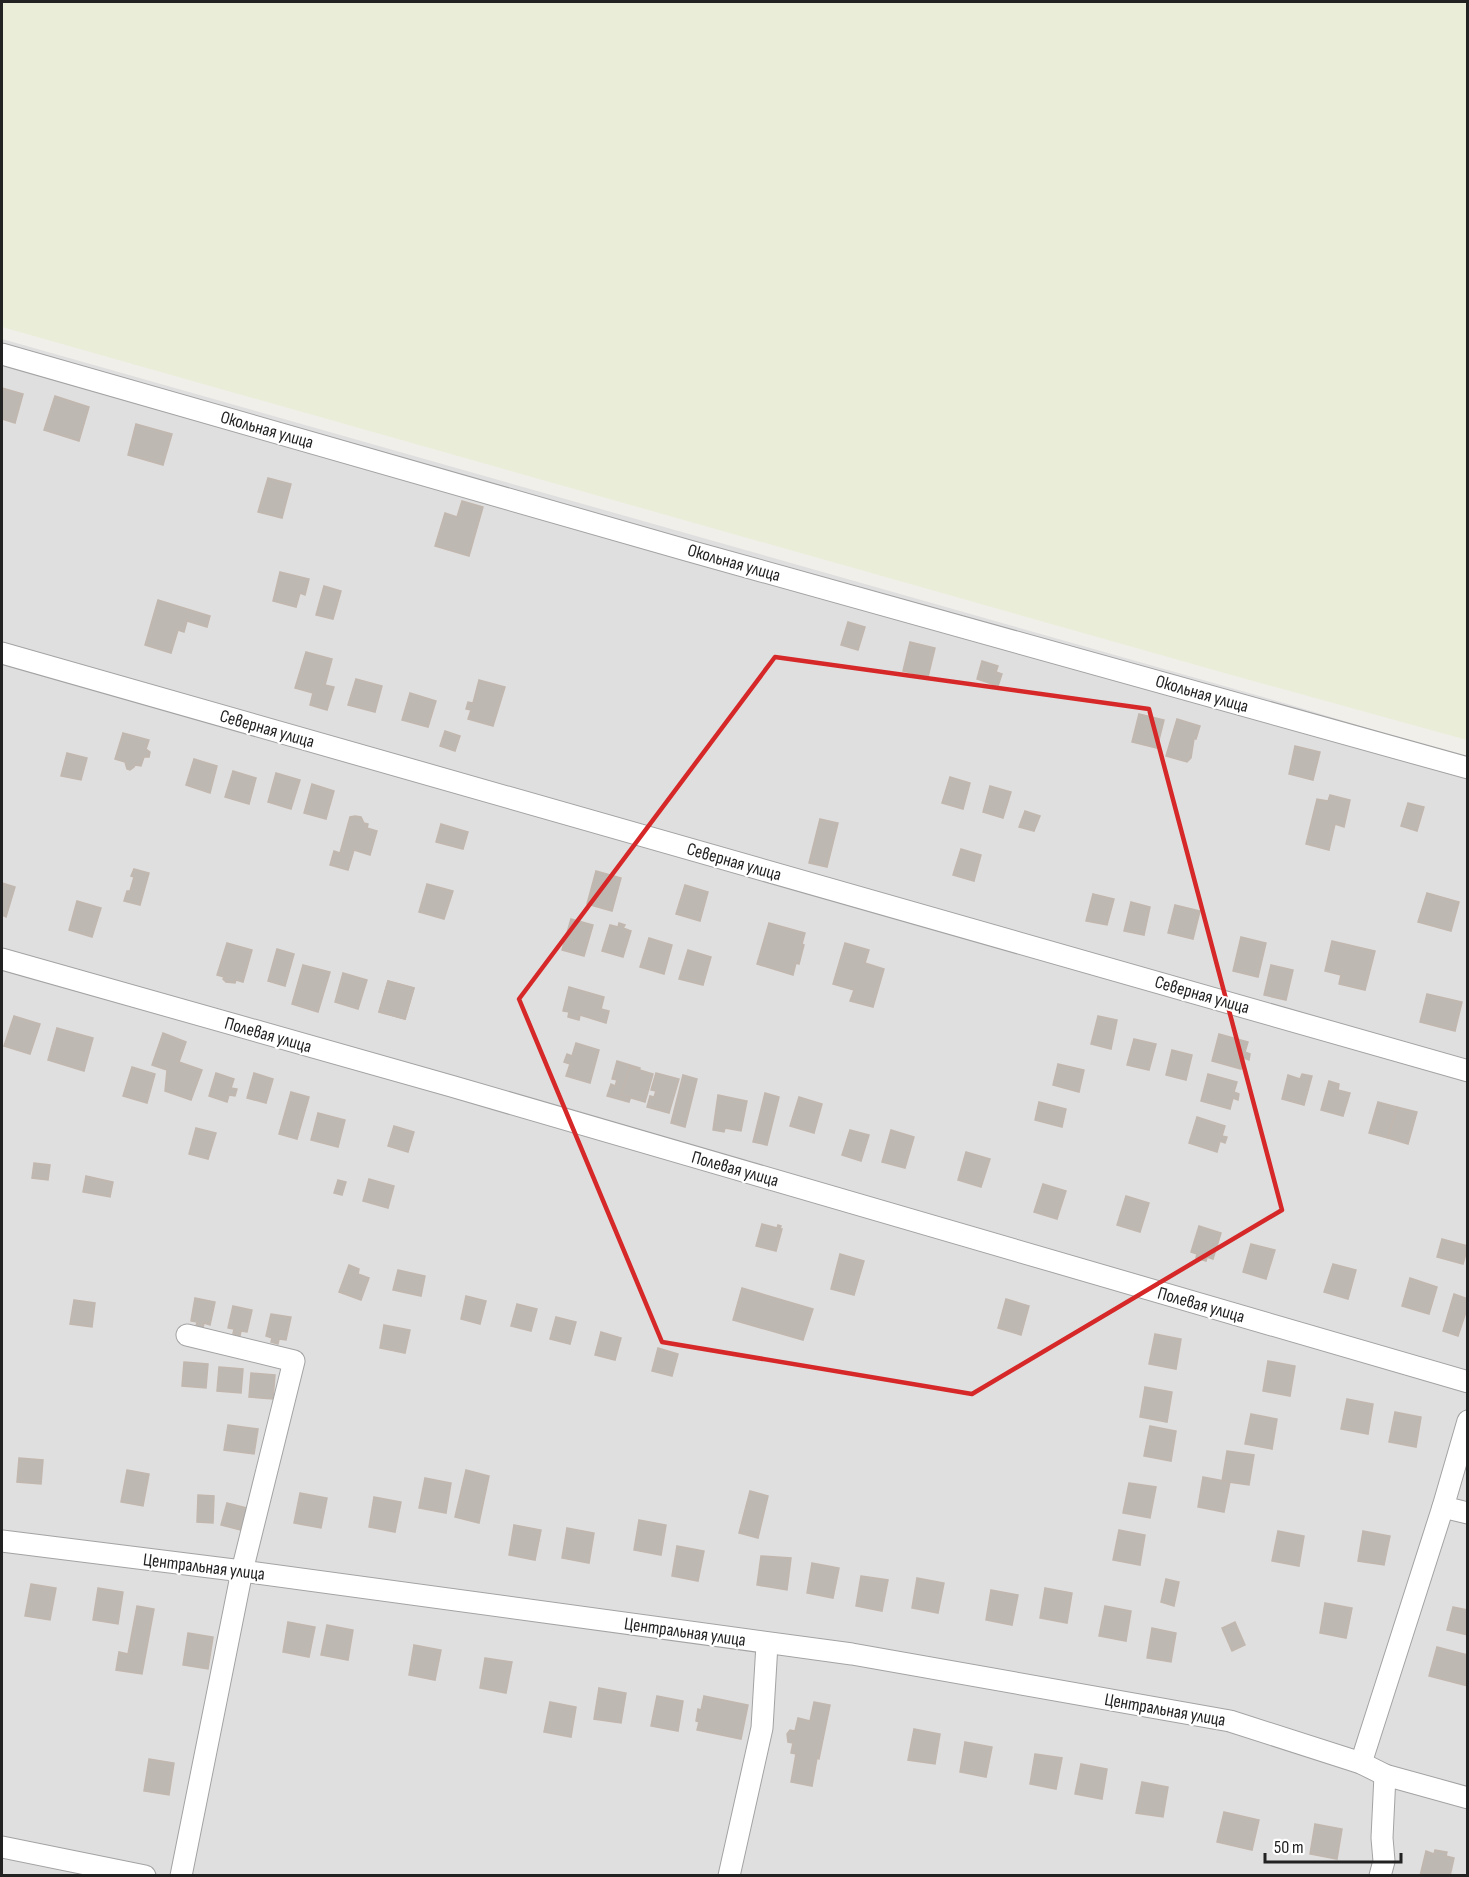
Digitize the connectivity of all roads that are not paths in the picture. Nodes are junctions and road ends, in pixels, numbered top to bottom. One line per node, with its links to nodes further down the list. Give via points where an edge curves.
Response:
1 (2, 354): 3 (street, Окольная улица)
2 (2, 653): 5 (street, Северная улица)
3 (1467, 768)
4 (2, 959): 7 (street, Полевая улица)
5 (1467, 1071)
6 (187, 1335): 12 (street, via 294,1361)
7 (1467, 1382)
8 (1467, 1421): 9 (street)
9 (1443, 1507): 10 (street); 14 (street)
10 (1467, 1512)
11 (2, 1541): 12 (street, Центральная улица)
12 (242, 1571): 13 (street, Центральная улица); 19 (street)
13 (767, 1644): 14 (street, Центральная улица, via 852,1654 1230,1721); 20 (street, via 762,1728)
14 (1361, 1763): 15 (street, Центральная улица)
15 (1385, 1774): 16 (street, Центральная улица); 21 (street, via 1384,1861)
16 (1467, 1798)
17 (2, 1847): 18 (street)
18 (145, 1875)
19 (181, 1875)
20 (729, 1875)
21 (1380, 1875)

